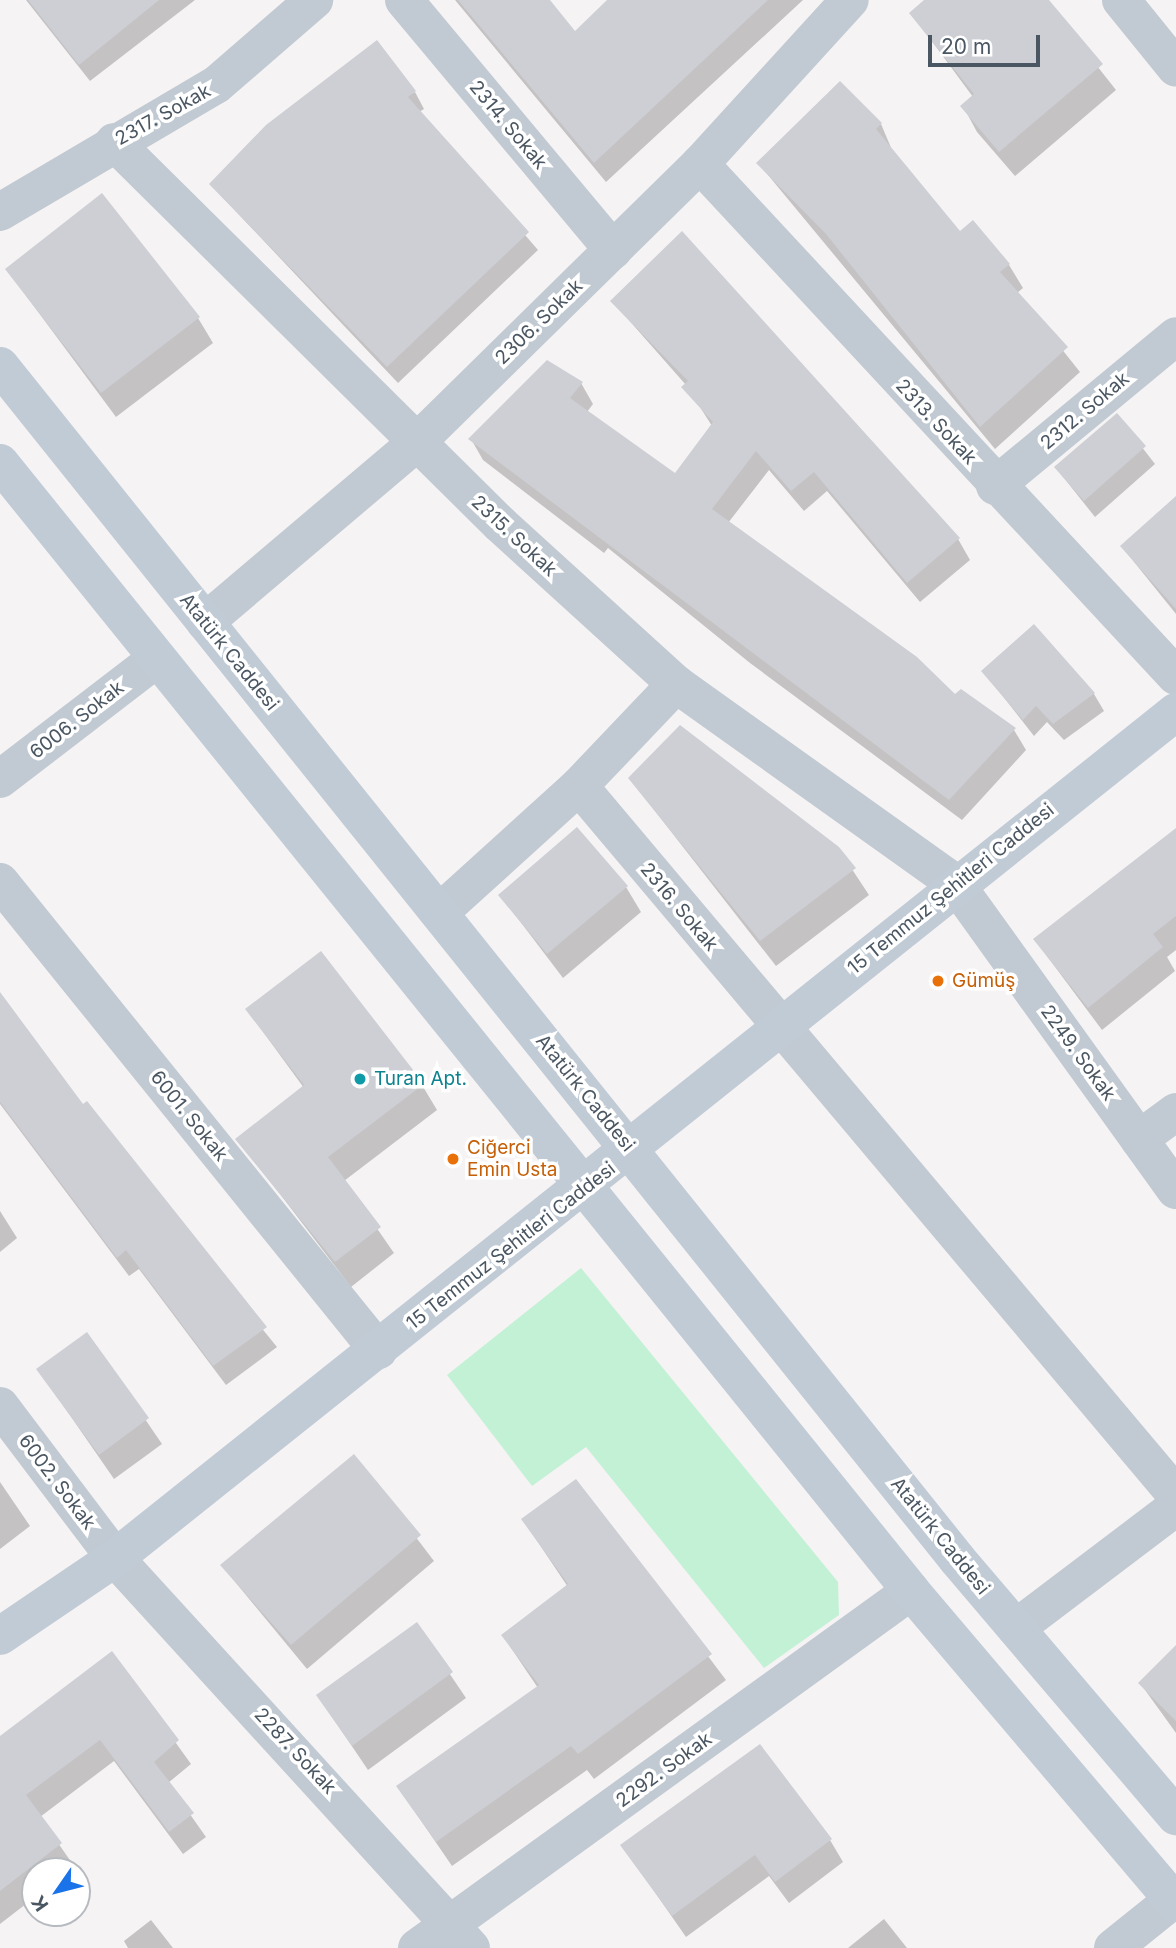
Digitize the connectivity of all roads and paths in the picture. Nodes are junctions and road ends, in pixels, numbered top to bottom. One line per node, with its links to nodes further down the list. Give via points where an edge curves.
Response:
1 (314, 0): 6 (street, 2317. Sokak, via 216,85)
2 (404, 0): 9 (street, 2314. Sokak)
3 (850, 0): 7 (street, 2306. Sokak)
4 (1121, 0): 5 (street)
5 (1176, 68)
6 (114, 142): 8 (street, 2317. Sokak); 12 (street, 2315. Sokak)
7 (700, 164): 9 (street, 2306. Sokak); 14 (street, 2313. Sokak)
8 (0, 212)
9 (612, 250): 12 (street, 2306. Sokak)
10 (1176, 336): 14 (street, 2312. Sokak)
11 (0, 366): 15 (main road, Atatürk Caddesi)
12 (417, 442): 15 (street, 2306. Sokak); 18 (street, 2315. Sokak)
13 (0, 463): 16 (main road)
14 (995, 486): 17 (street, 2313. Sokak)
15 (205, 622): 24 (main road, Atatürk Caddesi)
16 (155, 660): 20 (street, 6006. Sokak); 29 (main road)
17 (1176, 676)
18 (676, 684): 21 (street); 23 (street, 2315. Sokak)
19 (1176, 712): 23 (main road, 15 Temmuz Şehitleri Caddesi)
20 (6, 762)
21 (579, 786): 24 (street); 25 (street, 2316. Sokak)
22 (0, 882): 31 (street, 6001. Sokak)
23 (955, 883): 25 (main road, 15 Temmuz Şehitleri Caddesi); 27 (street, 2249. Sokak)
24 (440, 912): 28 (main road, Atatürk Caddesi)
25 (779, 1028): 28 (main road, 15 Temmuz Şehitleri Caddesi); 33 (street, 2316. Sokak)
26 (1176, 1112): 27 (street)
27 (1139, 1139): 30 (street, 2249. Sokak)
28 (632, 1152): 29 (main road, 15 Temmuz Şehitleri Caddesi); 37 (main road, Atatürk Caddesi)
29 (586, 1187): 31 (main road, 15 Temmuz Şehitleri Caddesi); 36 (main road)
30 (1176, 1190)
31 (378, 1350): 35 (main road, 15 Temmuz Şehitleri Caddesi)
32 (0, 1406): 35 (street, 6002. Sokak)
33 (1176, 1496)
34 (1176, 1507): 37 (street)
35 (115, 1558): 38 (main road, 15 Temmuz Şehitleri Caddesi); 41 (street, 2287. Sokak)
36 (911, 1591): 40 (main road); 41 (street, 2292. Sokak)
37 (1016, 1628): 39 (main road, Atatürk Caddesi)
38 (0, 1636)
39 (1176, 1816)
40 (1175, 1902): 43 (street)
41 (462, 1935): 42 (street, 2292. Sokak)
42 (417, 1948)
43 (1113, 1948)

